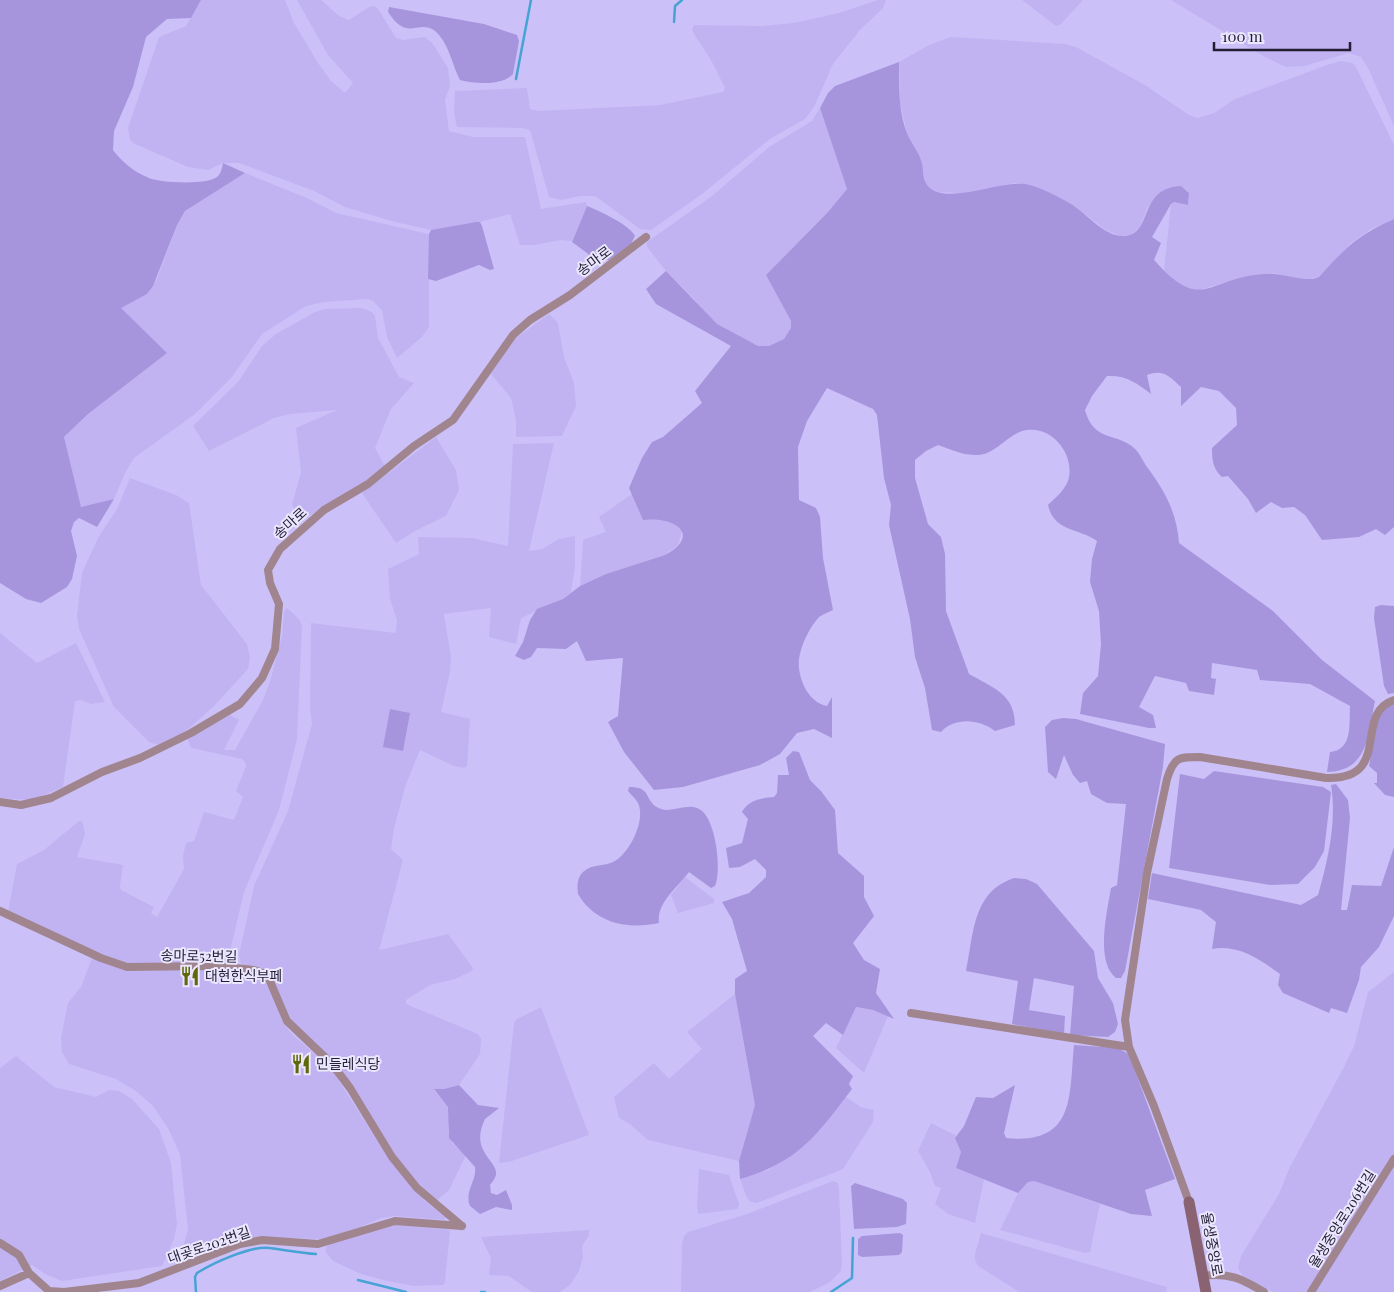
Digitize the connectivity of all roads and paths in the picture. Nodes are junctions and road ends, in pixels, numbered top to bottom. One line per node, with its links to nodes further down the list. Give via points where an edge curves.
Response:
1 (646, 237): 3 (street, 송마로, via 513,335 453,420 414,446 368,484 329,506 280,549 268,570 280,604 275,649 262,678 240,704 191,733 51,798 21,805)
2 (1394, 700): 6 (street, via 1383,704 1376,715 1367,760 1356,772 1344,778 1326,778 1200,757 1181,757 1172,764 1146,882 1125,1020)
3 (0, 802)
4 (0, 911): 9 (street, 송마로52번길, via 127,967 216,966 262,973 270,979 287,1021 332,1064 392,1157 417,1188)
5 (912, 1014): 6 (street)
6 (1129, 1047): 8 (street)
7 (1394, 1159): 16 (street, 율생중앙로206번길)
8 (1189, 1202): 12 (street, 율생중앙로)
9 (462, 1226): 11 (street, 대곶로202번길, via 395,1221 318,1244 262,1240 240,1244 139,1284 49,1291)
10 (0, 1243): 11 (street, 대곶로202번길, via 19,1255)
11 (29, 1273): 13 (street)
12 (1203, 1276): 14 (street, 율생중앙로); 15 (street, via 1235,1276)
13 (0, 1286)
14 (1206, 1292)
15 (1264, 1292)
16 (1311, 1292)

